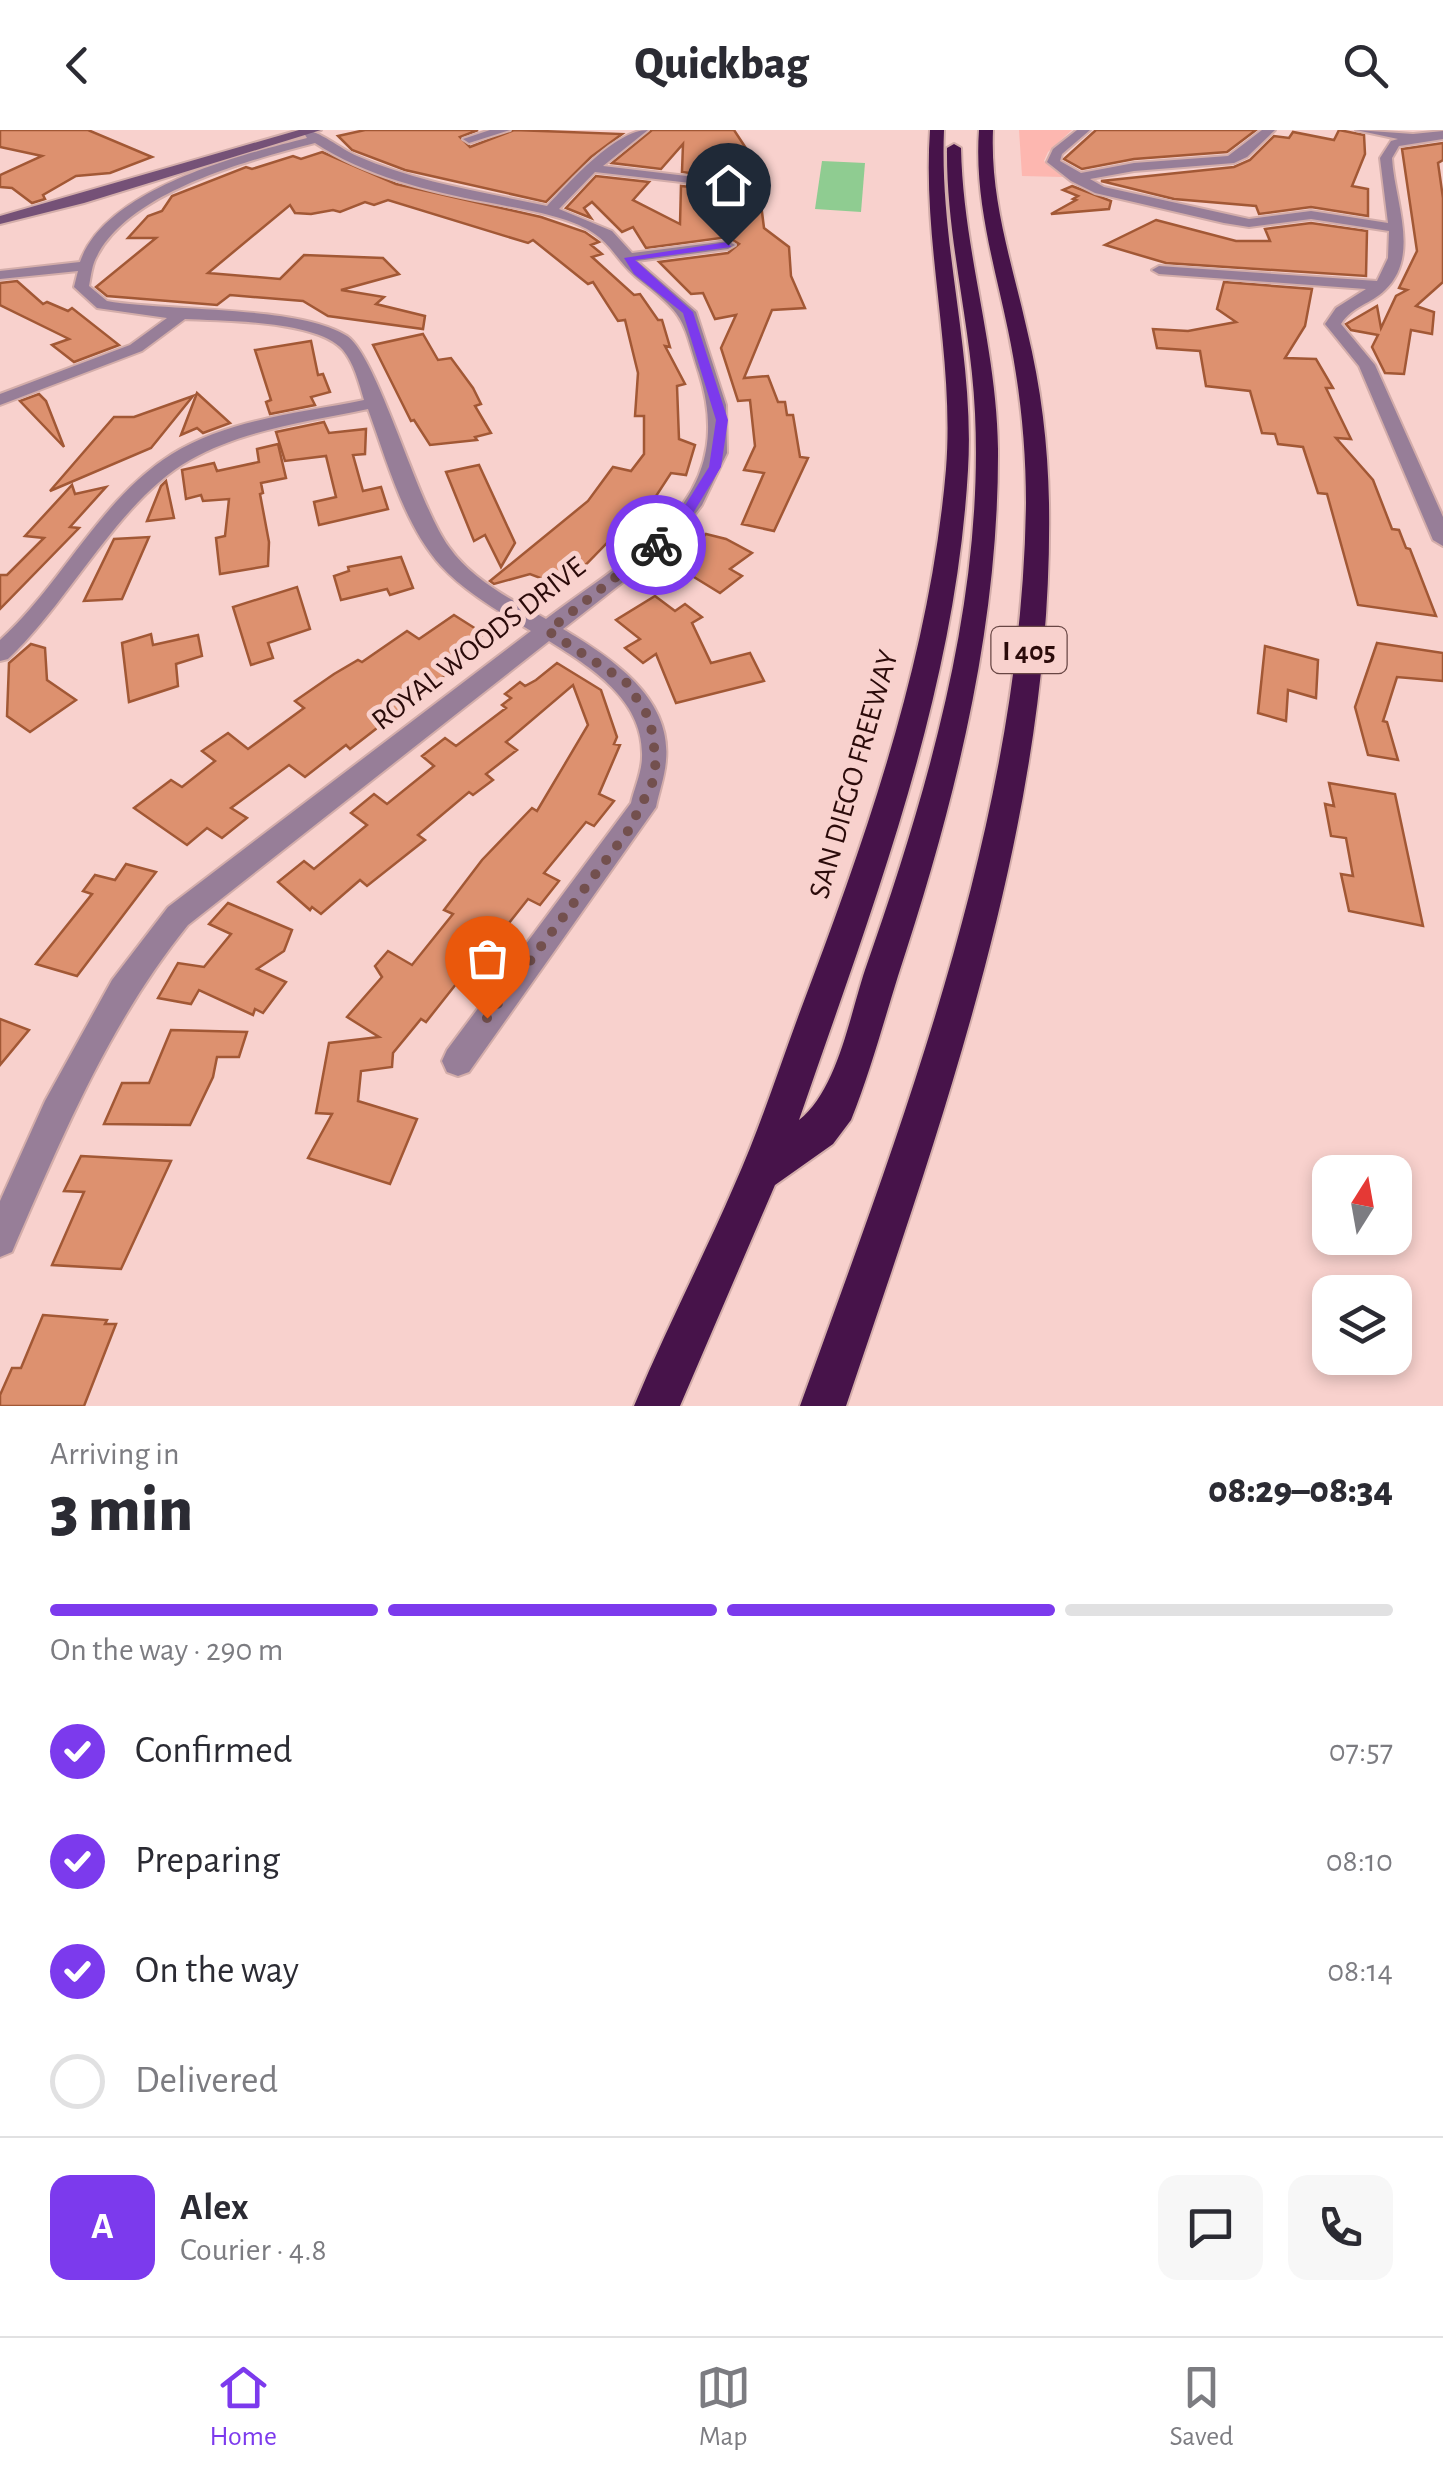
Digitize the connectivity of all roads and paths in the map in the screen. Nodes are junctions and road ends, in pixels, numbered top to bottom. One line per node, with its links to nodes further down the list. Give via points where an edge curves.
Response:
1 (504, 130): 15 (street)
2 (614, 130): 11 (street)
3 (937, 130): 36 (highway, SAN DIEGO FREEWAY, via 934,188 958,424 943,592 873,863)
4 (955, 130): 36 (highway, via 953,172 987,445 979,580 962,679 903,908 832,1117)
5 (972, 130): 19 (highway, via 976,200)
6 (986, 130): 19 (highway, I 405)
7 (1084, 130): 17 (street, via 1054,157)
8 (1269, 130): 17 (street, via 1230,160)
9 (1362, 130): 10 (street)
10 (1376, 131): 14 (street)
11 (638, 132): 16 (street)
12 (313, 134): 20 (street, ROYAL WOODS DRIVE, via 357,161 447,189); 21 (main road, via 240,147 95,197); 25 (street, via 160,193 114,228)
13 (1443, 135): 14 (street)
14 (1413, 138): 22 (street, via 1395,144 1386,158)
15 (469, 140)
16 (591, 168): 18 (street); 20 (street)
17 (1075, 178): 22 (street, via 1236,222 1310,215)
18 (695, 181)
19 (992, 208): 39 (highway, I 405, via 1026,372 1036,468 1024,686 967,962)
20 (552, 209): 24 (street, ROYAL WOODS DRIVE, via 606,233)
21 (0, 220)
22 (1395, 228): 28 (street, via 1396,252)
23 (728, 245): 24 (street)
24 (629, 258): 33 (street, ROYAL WOODS DRIVE, via 688,312 718,400 721,440 715,467 666,538)
25 (86, 266): 27 (street); 29 (street, via 81,287 102,304)
26 (1160, 270): 28 (street)
27 (0, 275)
28 (1381, 286): 32 (street, via 1338,313 1334,324 1367,365)
29 (180, 315): 30 (street, via 136,348); 31 (street, via 326,333 349,348)
30 (0, 400)
31 (374, 403): 33 (street, via 442,555); 34 (street, via 242,434 171,464)
32 (1443, 540)
33 (548, 631): 35 (street, via 626,682 640,700 655,740 652,784 628,831); 37 (street, ROYAL WOODS DRIVE, via 218,884 157,939 120,990)
34 (0, 653)
35 (458, 1061)
36 (761, 1171): 38 (highway, SAN DIEGO FREEWAY)
37 (0, 1240)
38 (657, 1406)
39 (823, 1406)

